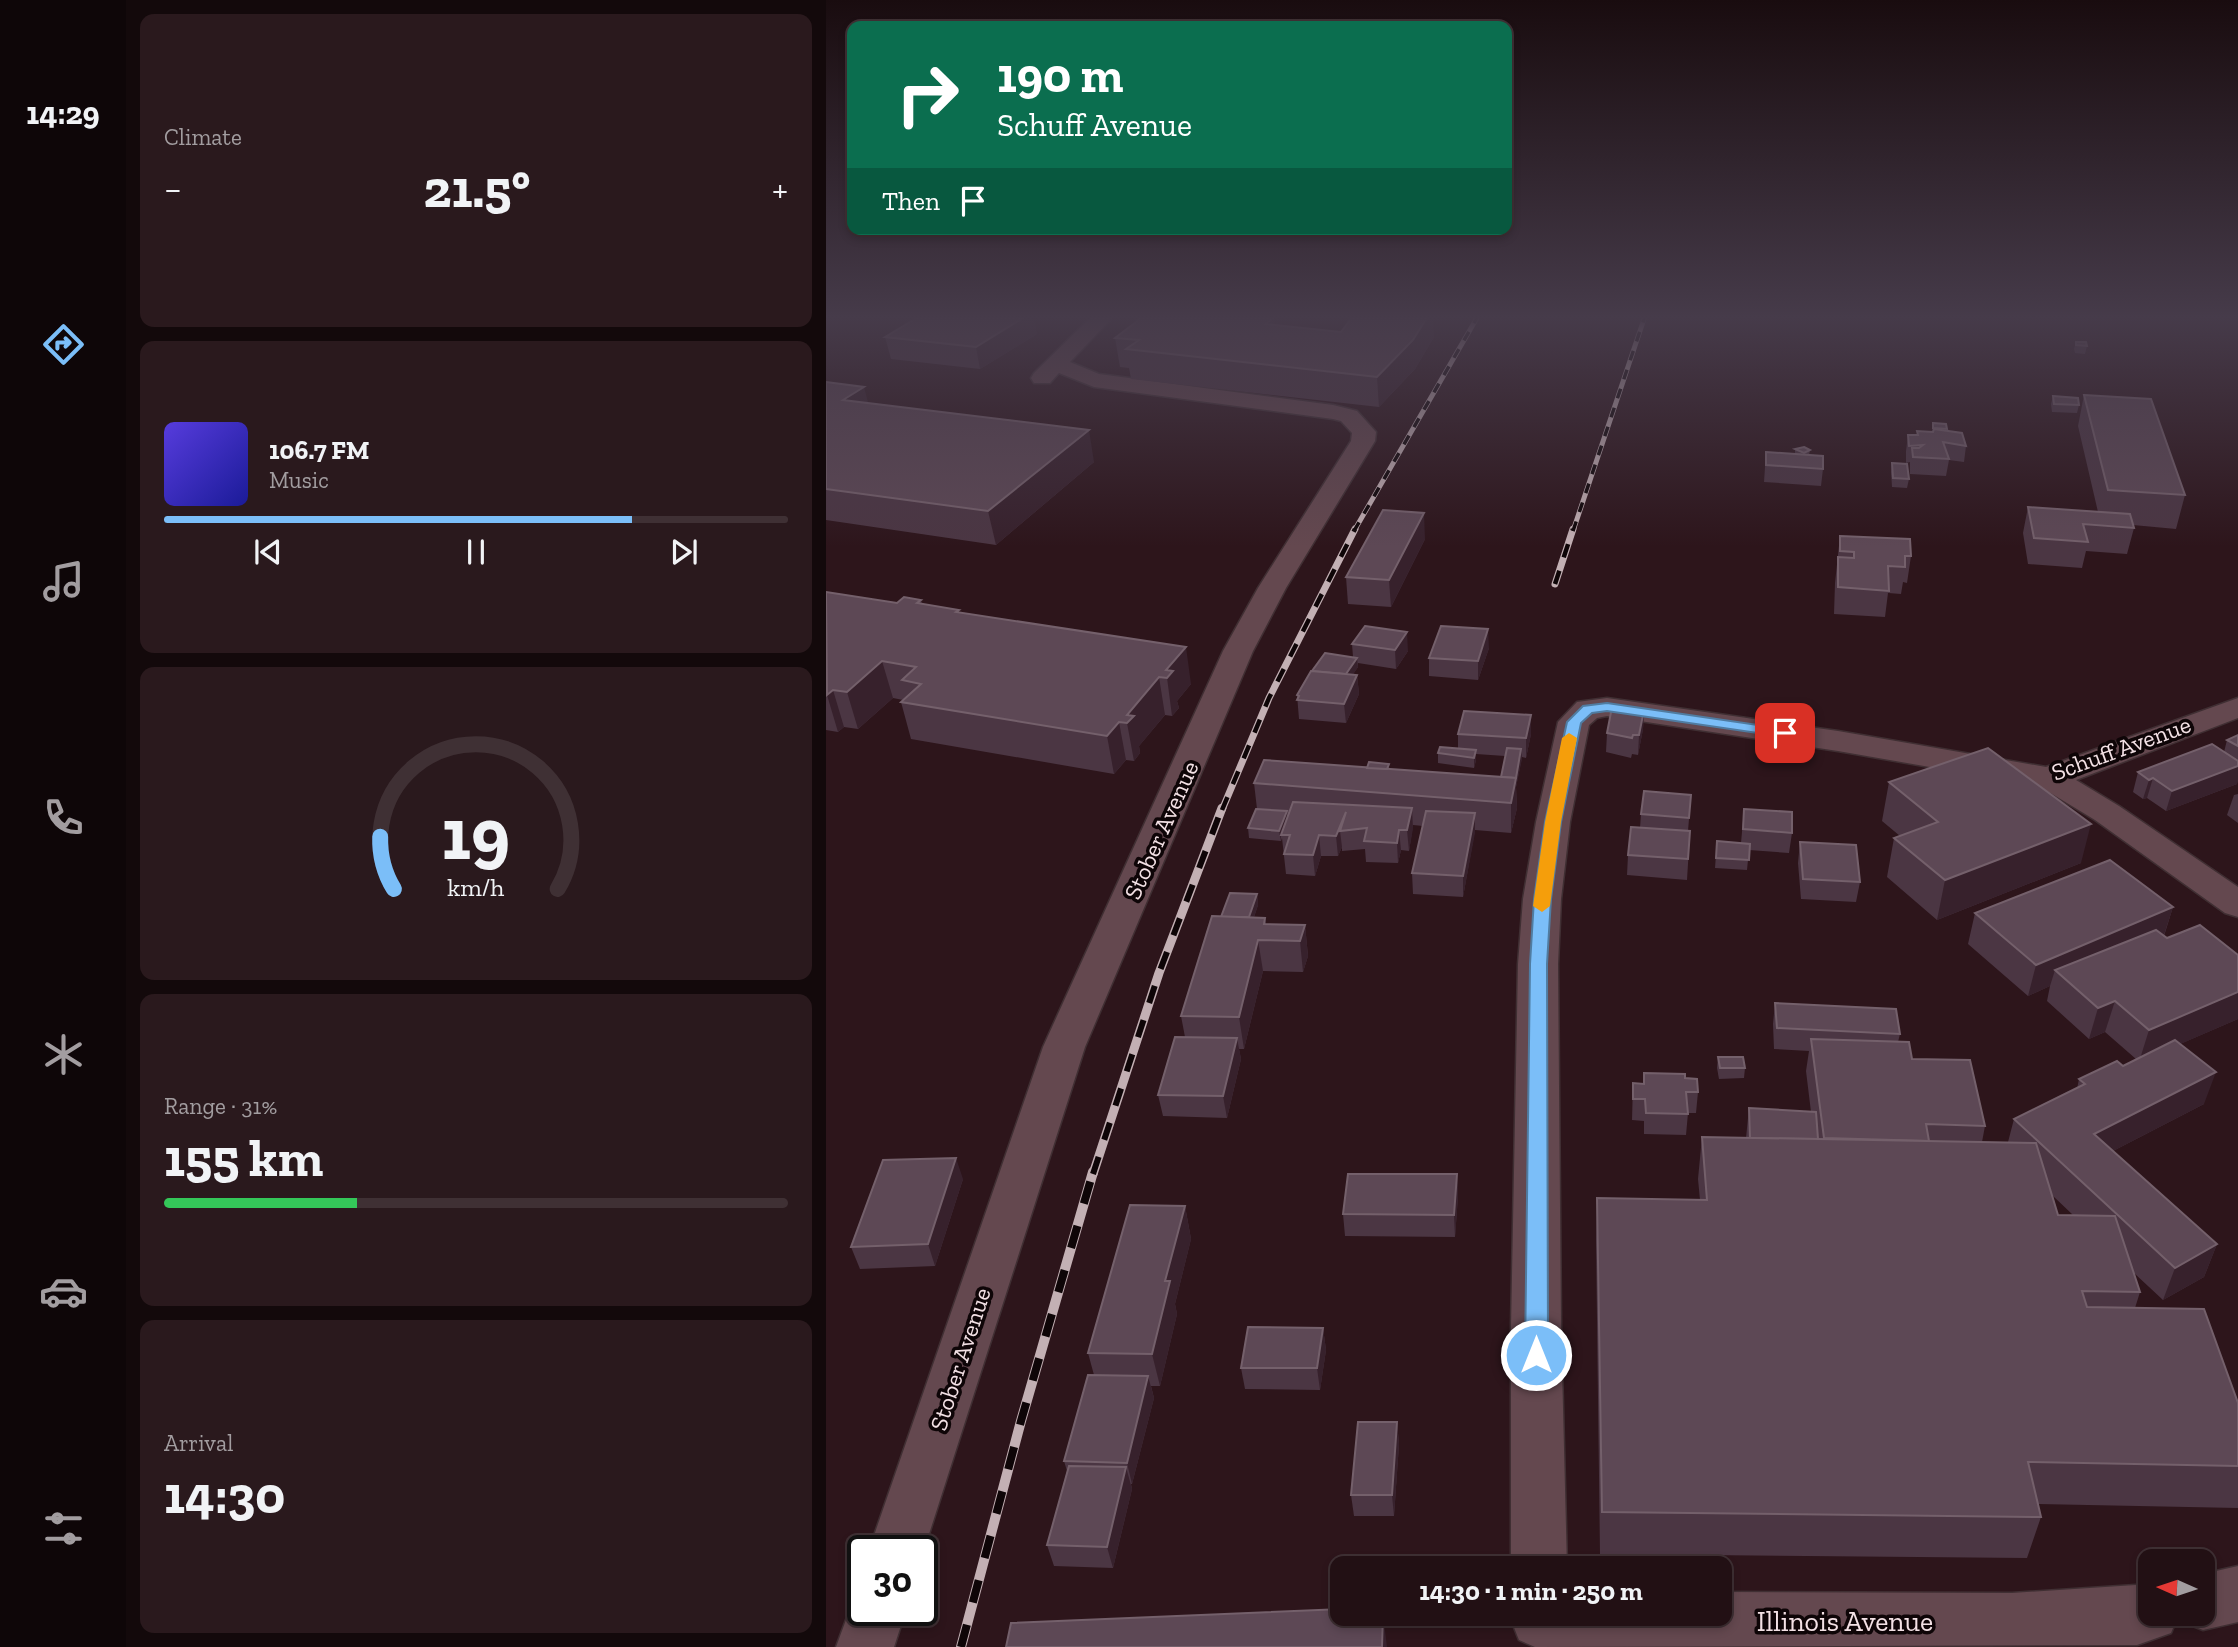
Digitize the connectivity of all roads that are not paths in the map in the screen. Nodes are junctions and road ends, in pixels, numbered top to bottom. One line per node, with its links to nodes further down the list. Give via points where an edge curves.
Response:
1 (1190, 393): 5 (street, Stober Avenue, via 1349,416 1364,432 1363,442 1238,651 1064,1048)
2 (2238, 706): 3 (street, Schuff Avenue)
3 (2049, 778): 4 (street); 6 (street, Schuff Avenue, via 1607,707 1588,709 1574,722 1553,822 1540,938)
4 (2238, 905)
5 (902, 1535)
6 (1538, 1556)
7 (2238, 1594): 8 (street)
8 (2216, 1598)
9 (1732, 1616): 10 (street, Illinois Avenue, via 2012,1622)
10 (2138, 1616)
11 (872, 1626): 12 (street)
12 (865, 1647)

